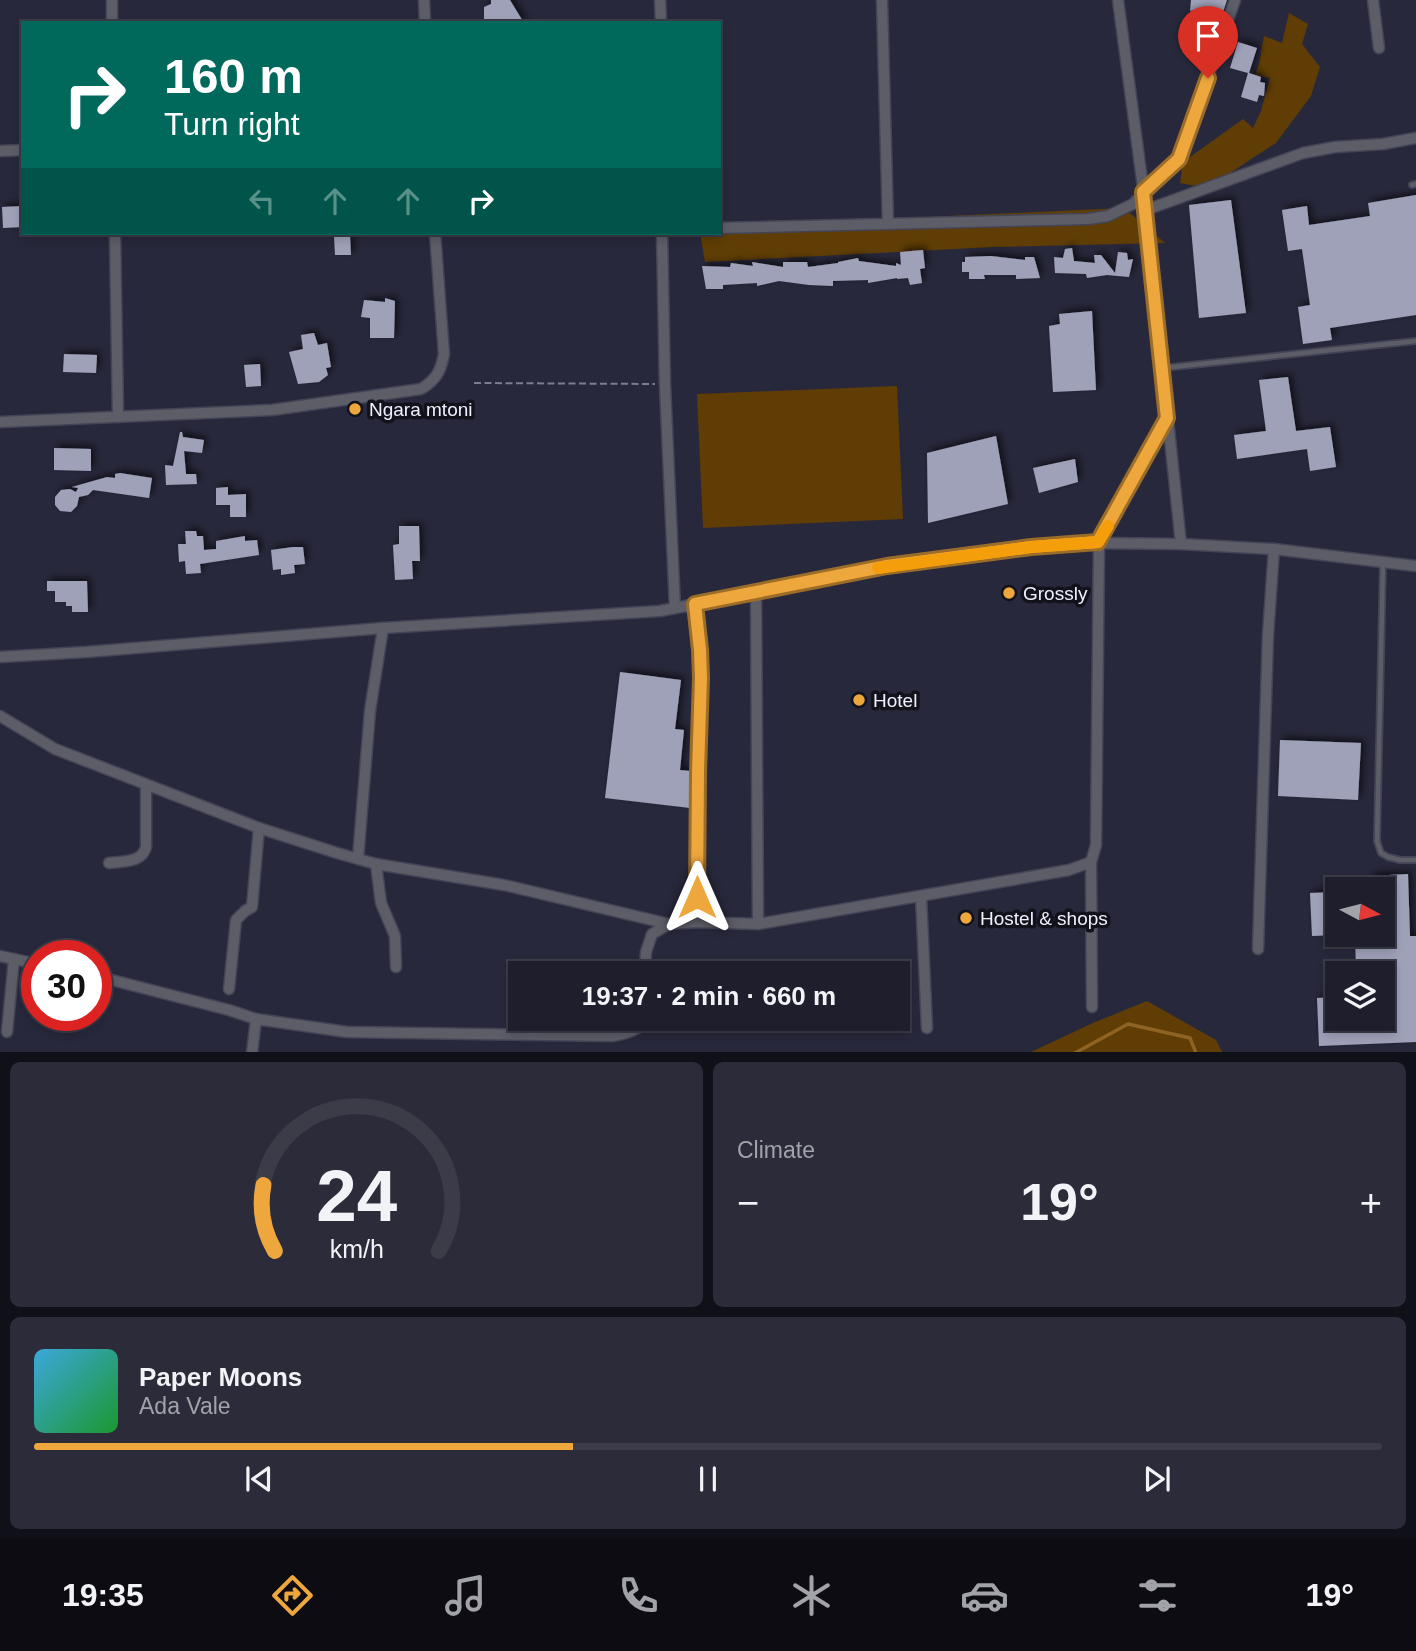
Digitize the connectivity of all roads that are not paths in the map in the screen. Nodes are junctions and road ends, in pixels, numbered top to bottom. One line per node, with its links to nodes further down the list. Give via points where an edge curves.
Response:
1 (112, 0): 8 (street)
2 (425, 0): 9 (street)
3 (660, 0): 10 (street)
4 (882, 0): 17 (street)
5 (1118, 0): 15 (street)
6 (1235, 0): 15 (street, via 1179,159)
7 (1373, 0): 11 (street)
8 (112, 21)
9 (425, 21)
10 (661, 21)
11 (1379, 48)
12 (1416, 138): 16 (street, via 1303,153)
13 (21, 150): 14 (street)
14 (0, 151)
15 (1143, 192): 16 (street); 17 (street, via 1133,204 1088,219)
16 (1146, 210): 23 (street)
17 (888, 224): 18 (street)
18 (721, 228)
19 (115, 235): 24 (street)
20 (435, 235): 24 (street, via 444,354 441,368 428,385 272,410)
21 (662, 235): 34 (street)
22 (1416, 341): 23 (lane)
23 (1162, 368): 25 (street)
24 (118, 417): 26 (street)
25 (1167, 418): 27 (street); 28 (street)
26 (0, 422)
27 (1098, 542): 28 (street); 32 (street, via 887,566); 42 (street, via 1096,845)
28 (1181, 544): 29 (street)
29 (1274, 549): 30 (street); 49 (street)
30 (1383, 561): 31 (street); 41 (lane, via 1377,841 1381,853 1388,857)
31 (1416, 566)
32 (756, 593): 33 (street); 48 (street)
33 (695, 604): 34 (street); 46 (street, via 701,678)
34 (675, 608): 35 (street)
35 (383, 628): 36 (street); 40 (street, via 370,711)
36 (0, 657)
37 (0, 716): 38 (street, via 55,749)
38 (146, 785): 39 (street); 43 (street, via 144,855)
39 (259, 828): 40 (street); 56 (street, via 253,901 236,920)
40 (358, 859): 44 (street)
41 (1416, 860)
42 (1091, 862): 45 (street); 57 (street)
43 (109, 863)
44 (376, 864): 47 (street, via 504,885); 54 (street, via 381,903 395,936)
45 (921, 897): 48 (street); 59 (street)
46 (697, 922): 47 (street); 48 (street)
47 (669, 924): 53 (street, via 652,933)
48 (758, 924)
49 (1258, 949)
50 (0, 956): 51 (street)
51 (14, 959): 52 (street); 61 (street)
52 (21, 961)
53 (646, 961)
54 (396, 967)
55 (112, 980): 58 (street)
56 (229, 989)
57 (1092, 1007)
58 (256, 1019): 60 (street, via 347,1032 613,1036); 62 (street)
59 (928, 1028)
60 (633, 1031)
61 (7, 1032)
62 (252, 1052)

